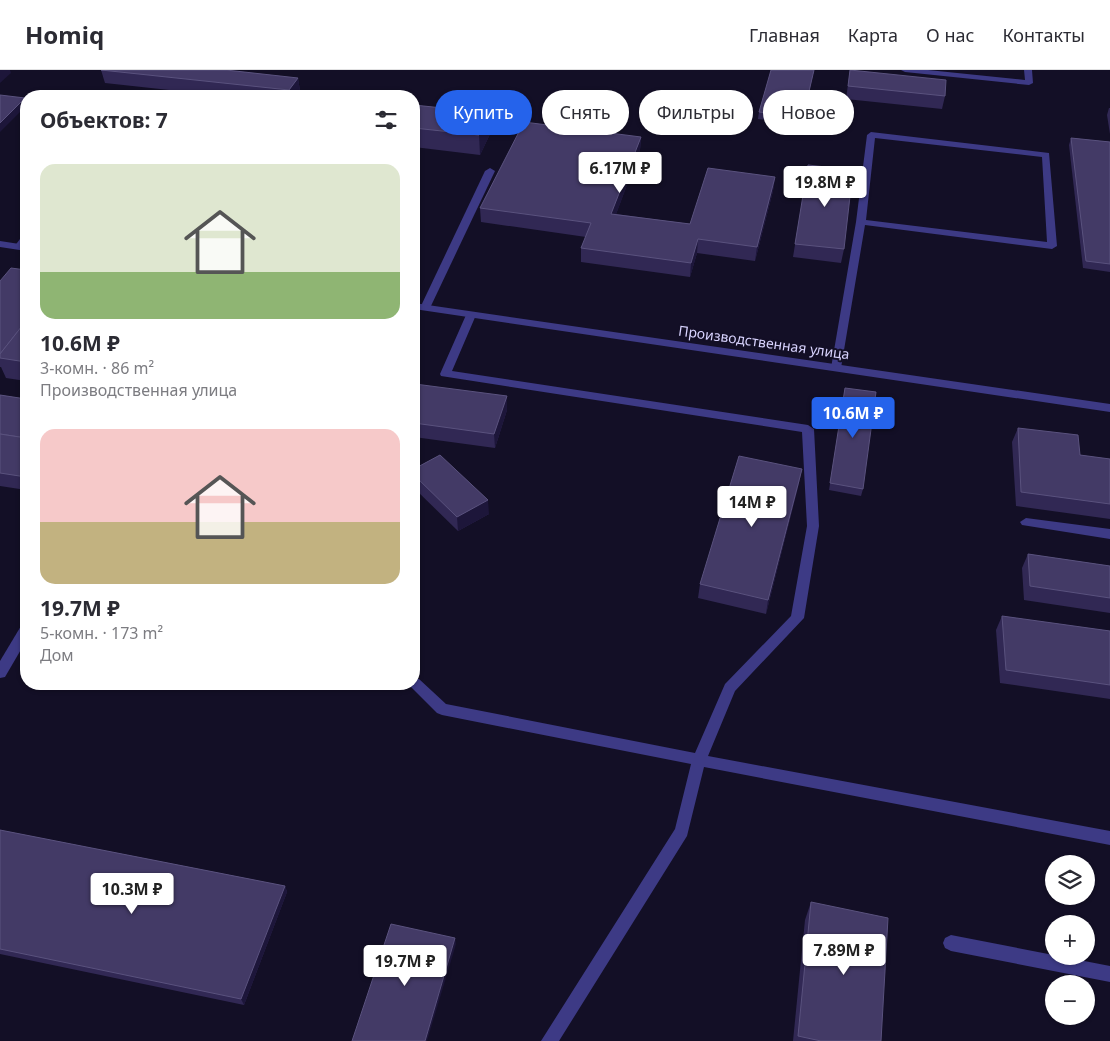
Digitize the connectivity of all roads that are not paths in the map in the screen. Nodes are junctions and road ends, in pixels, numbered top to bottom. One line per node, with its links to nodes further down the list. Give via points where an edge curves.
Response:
1 (905, 70): 2 (street, via 1029,83)
2 (1028, 70)
3 (490, 171): 8 (street)
4 (861, 222): 4 (street, via 871,135 1046,155 1052,246); 10 (street)
5 (0, 244): 6 (street)
6 (20, 247)
7 (420, 307): 8 (street, Производственная улица)
8 (426, 308): 9 (street, Производственная улица)
9 (471, 315): 10 (street, Производственная улица); 17 (street, via 445,374 808,429 813,526 797,618 730,688)
10 (836, 368): 11 (street, Производственная улица)
11 (1110, 408)
12 (1026, 522): 13 (street)
13 (1110, 534)
14 (20, 640): 15 (street)
15 (0, 673)
16 (420, 689): 17 (street, via 442,709)
17 (699, 760): 18 (street); 21 (street, via 682,831)
18 (1110, 838)
19 (951, 943): 20 (street)
20 (1110, 974)
21 (549, 1041)

